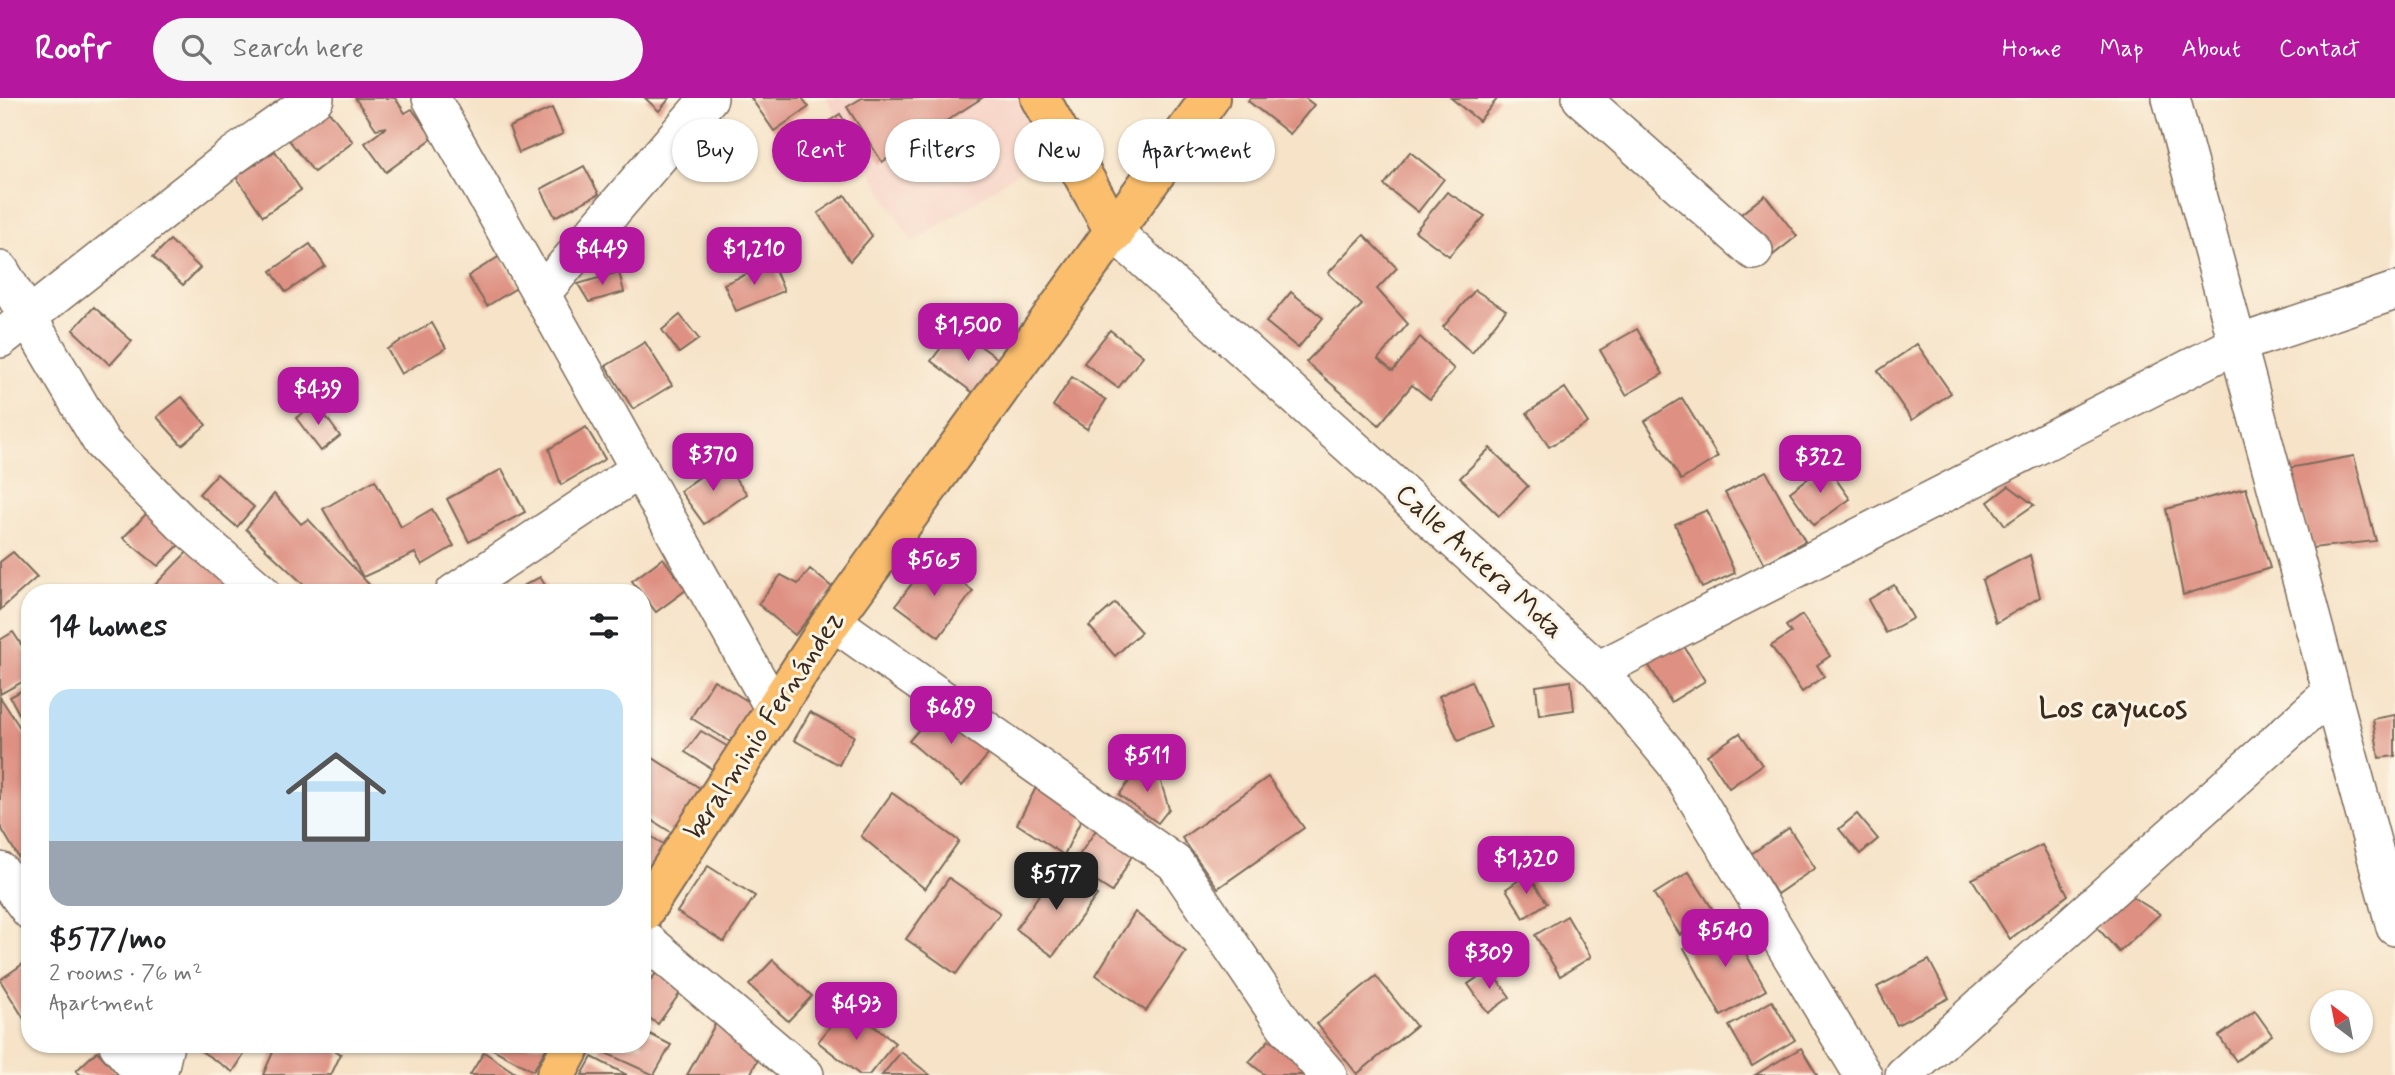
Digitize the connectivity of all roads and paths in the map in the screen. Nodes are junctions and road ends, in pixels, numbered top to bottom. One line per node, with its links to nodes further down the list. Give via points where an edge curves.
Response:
1 (315, 98): 13 (street, via 234,155)
2 (431, 98): 12 (street)
3 (709, 98): 12 (street)
4 (1040, 98): 8 (main road, Calle Antera Mota)
5 (1210, 98): 8 (main road, beralminio Fernández)
6 (1580, 98): 9 (street)
7 (2171, 98): 14 (street)
8 (1115, 233): 18 (main road, beralminio Fernández); 19 (street, Calle Antera Mota)
9 (1754, 251)
10 (0, 270): 13 (street)
11 (2395, 291): 14 (street)
12 (541, 294): 15 (street)
13 (13, 328): 16 (street, via 102,443)
14 (2235, 345): 19 (street); 20 (street)
15 (640, 468): 17 (street); 21 (street)
16 (252, 584)
17 (467, 584)
18 (832, 621): 21 (main road, beralminio Fernández); 36 (street, via 1175,863 1285,1025)
19 (1598, 670): 37 (street, Calle Antera Mota, via 1675,763)
20 (2331, 692): 27 (street); 38 (street)
21 (774, 709): 24 (main road, beralminio Fernández)
22 (0, 871): 23 (street)
23 (21, 900)
24 (651, 900)
25 (21, 914): 26 (street)
26 (0, 920)
27 (2395, 927)
28 (651, 945): 35 (street)
29 (125, 1053): 32 (street)
30 (162, 1053): 33 (street)
31 (568, 1053): 34 (main road)
32 (144, 1075)
33 (158, 1075)
34 (556, 1075)
35 (805, 1075)
36 (1328, 1075)
37 (1863, 1075)
38 (1904, 1075)

